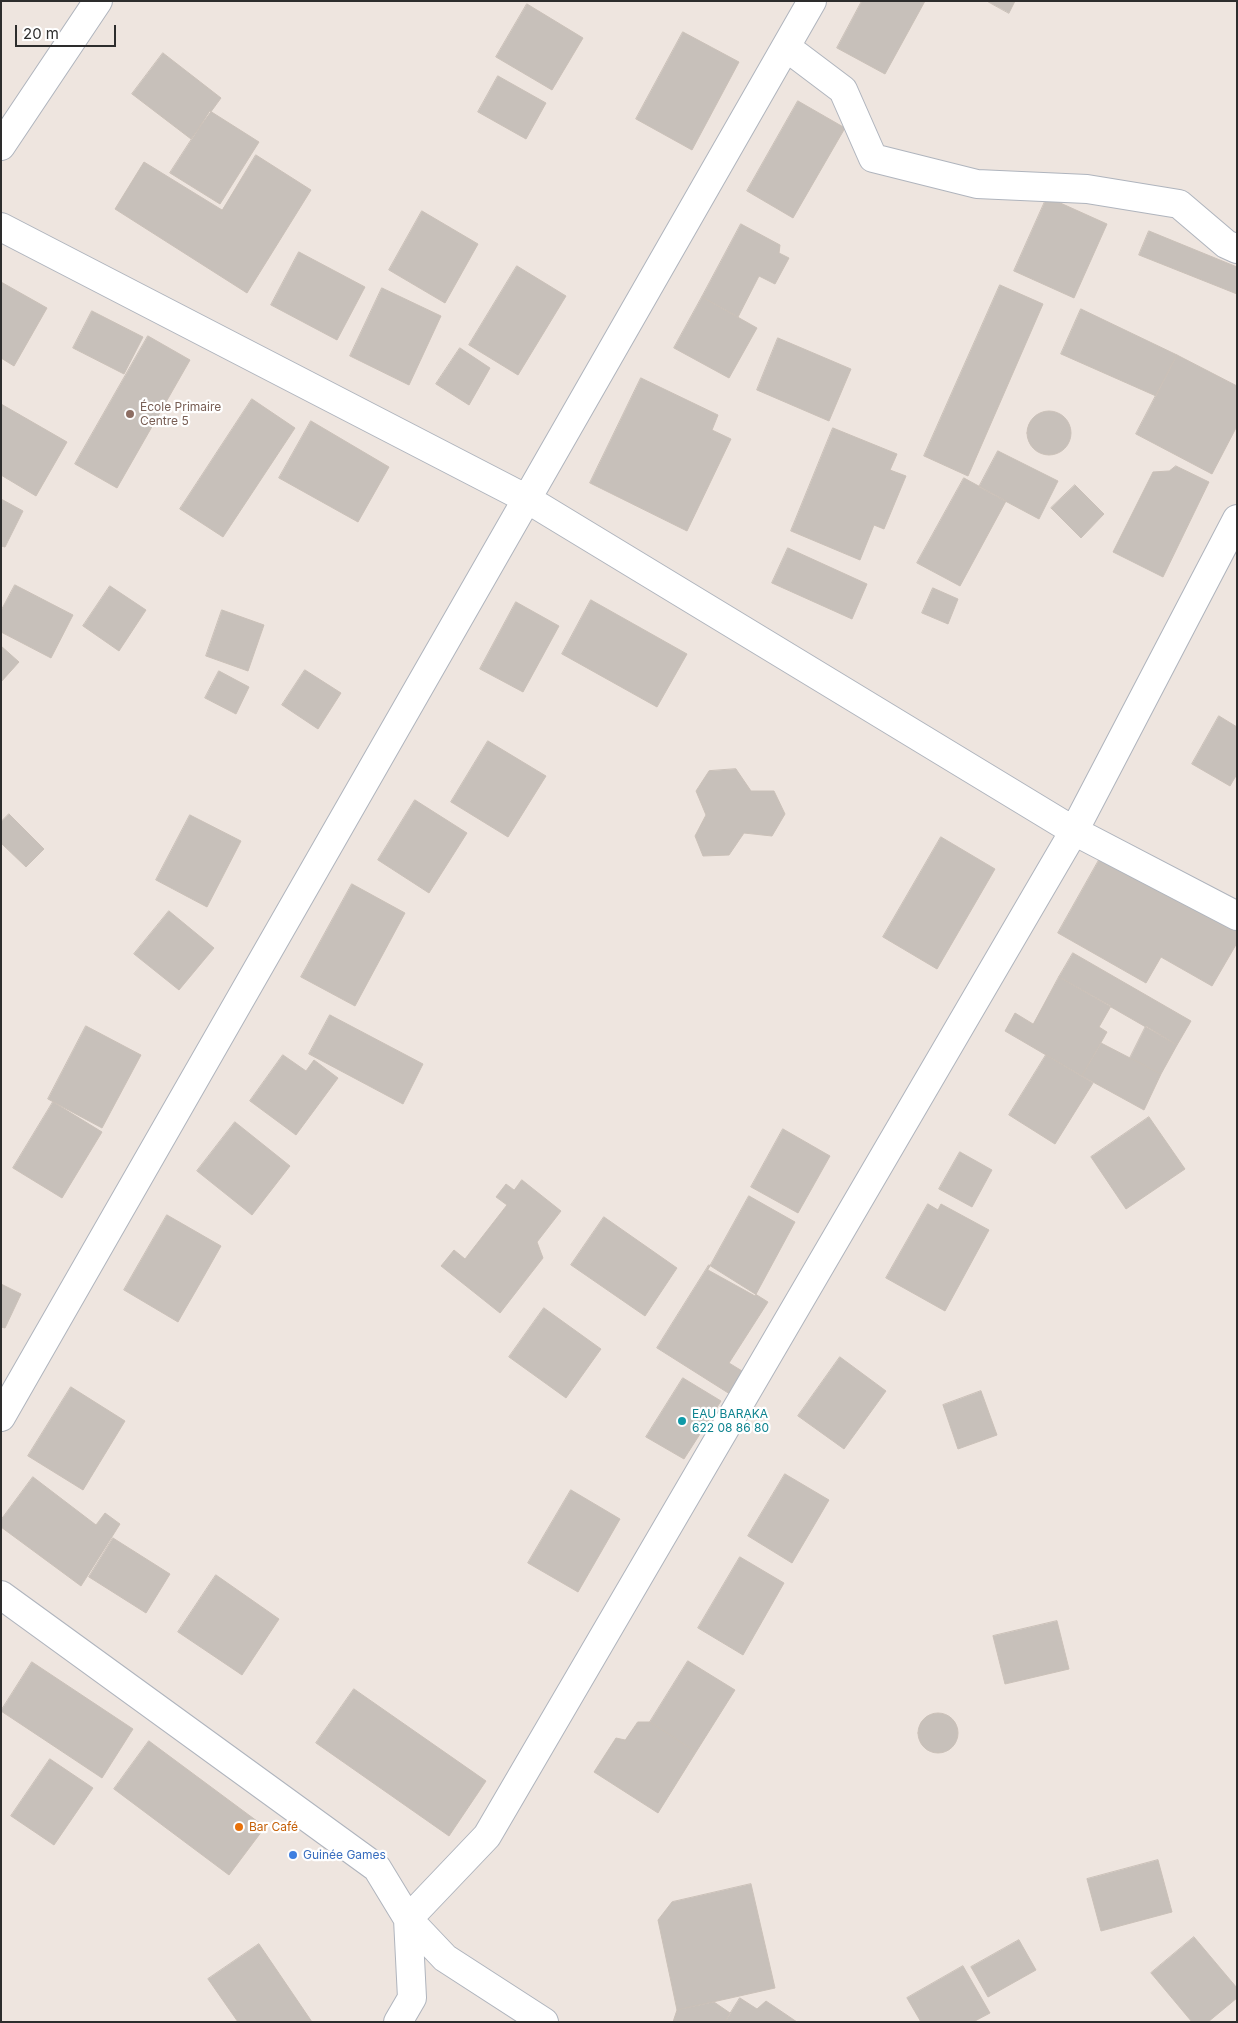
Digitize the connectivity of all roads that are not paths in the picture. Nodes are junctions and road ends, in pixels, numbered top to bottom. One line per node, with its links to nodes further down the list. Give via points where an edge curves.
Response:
1 (98, 1): 4 (street)
2 (812, 1): 3 (street)
3 (786, 47): 6 (street, via 843,90 873,158 977,184 1087,189 1179,204 1226,244); 7 (street)
4 (1, 146)
5 (1, 227): 7 (street)
6 (1237, 249)
7 (527, 499): 9 (street); 11 (street)
8 (1237, 519): 9 (street)
9 (1074, 831): 10 (street); 13 (street, via 486,1836)
10 (1237, 916)
11 (1, 1417)
12 (1, 1595): 13 (street, via 377,1868)
13 (408, 1919): 14 (street, via 412,1998); 15 (street, via 445,1958)
14 (398, 2022)
15 (544, 2022)

